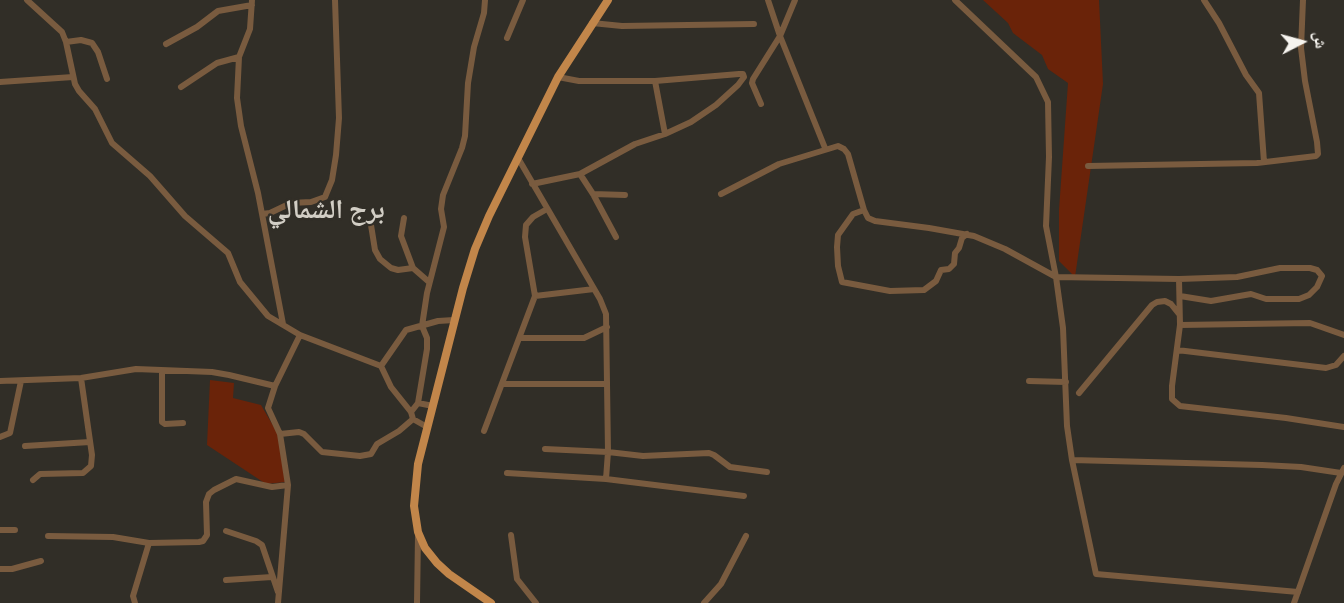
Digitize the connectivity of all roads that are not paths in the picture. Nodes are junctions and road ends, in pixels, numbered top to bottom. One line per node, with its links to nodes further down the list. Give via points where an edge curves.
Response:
1 (27, 0): 16 (street, via 57,27)
2 (335, 0): 38 (street, via 339,118 329,187 325,197 318,200 291,203)
3 (485, 0): 46 (street, via 468,83 465,136 443,195 443,234)
4 (523, 0): 15 (street)
5 (608, 0): 12 (main road)
6 (768, 0): 14 (street)
7 (795, 0): 14 (street)
8 (955, 0): 44 (street, via 1036,77 1044,92 1049,115 1046,226)
9 (1204, 0): 29 (street, via 1259,93)
10 (1303, 0): 29 (street, via 1301,48 1318,154)
11 (252, 2): 17 (street, via 218,11); 18 (street, via 250,29)
12 (592, 23): 13 (street); 20 (main road)
13 (754, 24)
14 (780, 36): 25 (street, via 753,79); 27 (street)
15 (507, 38)
16 (66, 42): 19 (street); 21 (street, via 92,43)
17 (166, 44)
18 (239, 57): 24 (street, via 217,63); 38 (street, via 238,107)
19 (73, 77): 23 (street); 52 (street, via 79,91 100,116 115,148 150,176 184,216 224,248 248,293 268,316)
20 (558, 78): 22 (street); 28 (main road)
21 (107, 79)
22 (655, 81): 26 (street); 26 (street, via 740,74 744,77 716,105)
23 (0, 82)
24 (180, 87)
25 (761, 104)
26 (665, 134): 31 (street, via 635,144)
27 (825, 148): 34 (street, via 779,164); 37 (street, via 838,146 848,154)
28 (518, 158): 32 (street); 51 (main road, via 475,249)
29 (1264, 162): 30 (street)
30 (1088, 166)
31 (580, 174): 32 (street); 33 (street)
32 (532, 184): 36 (street)
33 (593, 194): 35 (street); 42 (street)
34 (721, 194)
35 (625, 195)
36 (548, 209): 47 (street); 48 (street, via 526,225)
37 (864, 210): 41 (street, via 875,221); 41 (street, via 853,214 838,235 838,266 843,282 890,291 924,290 942,270 954,264 955,253)
38 (262, 214): 52 (street)
39 (404, 218): 43 (street, via 400,236)
40 (371, 225): 43 (street, via 380,259 398,270)
41 (967, 234): 44 (street)
42 (616, 237)
43 (414, 268): 46 (street)
44 (1056, 277): 45 (street); 67 (street)
45 (1179, 279): 49 (street); 49 (street, via 1238,277 1280,268 1310,268 1322,276 1309,295 1299,299 1266,299 1251,294 1211,301)
46 (429, 282): 53 (street)
47 (594, 289): 48 (street); 55 (street, via 604,306)
48 (535, 296): 58 (street)
49 (1180, 296): 50 (street)
50 (1180, 314): 54 (street); 71 (street, via 1165,301 1152,305)
51 (454, 320): 53 (street); 73 (main road)
52 (283, 324): 56 (street)
53 (422, 326): 61 (street, via 406,330); 72 (street, via 427,350)
54 (1180, 326): 57 (street, via 1310,323); 59 (street)
55 (608, 327): 58 (street, via 584,338); 69 (street)
56 (300, 335): 61 (street); 70 (street)
57 (1344, 335)
58 (520, 338): 68 (street)
59 (1177, 350): 60 (street, via 1326,369); 78 (street, via 1172,399 1180,406)
60 (1344, 356)
61 (381, 366): 74 (street, via 391,387)
62 (162, 371): 63 (street, via 136,369); 70 (street, via 229,375); 76 (street, via 162,422)
63 (81, 378): 65 (street); 82 (street)
64 (0, 381): 65 (street)
65 (21, 381): 81 (street, via 9,433)
66 (1029, 381): 67 (street)
67 (1066, 382): 86 (street)
68 (502, 384): 69 (street); 79 (street)
69 (606, 384): 85 (street)
70 (275, 386): 80 (street, via 268,408)
71 (1079, 393)
72 (418, 403): 73 (street); 74 (street)
73 (434, 406): 77 (main road)
74 (411, 412): 75 (street)
75 (413, 419): 77 (street); 80 (street, via 377,444 371,453 360,456 322,452 299,432)
76 (183, 423)
77 (427, 427): 97 (main road, via 415,488)
78 (1344, 428)
79 (484, 431)
80 (280, 434): 92 (street)
81 (0, 437)
82 (90, 442): 83 (street); 91 (street, via 92,461 88,470 40,474)
83 (25, 446)
84 (545, 449): 85 (street)
85 (608, 452): 88 (street, via 659,456 709,453 730,467); 90 (street)
86 (1072, 460): 87 (street); 106 (street, via 1096,574)
87 (1343, 471): 106 (street)
88 (767, 472)
89 (507, 473): 90 (street)
90 (606, 479): 93 (street)
91 (33, 480)
92 (288, 485): 101 (street, via 272,487 232,480 207,498 208,530 202,541); 107 (street)
93 (744, 496)
94 (0, 530): 95 (street)
95 (15, 530)
96 (226, 531): 104 (street, via 260,543)
97 (418, 532): 110 (street); 111 (main road, via 437,563)
98 (511, 535): 112 (street, via 517,579)
99 (746, 536): 113 (street, via 725,577)
100 (48, 537): 101 (street, via 113,537)
101 (149, 543): 108 (street, via 133,596)
102 (41, 561): 103 (street)
103 (0, 569)
104 (272, 577): 105 (street); 107 (street)
105 (226, 580)
106 (1298, 592): 114 (street)
107 (278, 593): 109 (street)
108 (135, 603)
109 (278, 603)
110 (417, 603)
111 (491, 603)
112 (536, 603)
113 (704, 603)
114 (1294, 603)

